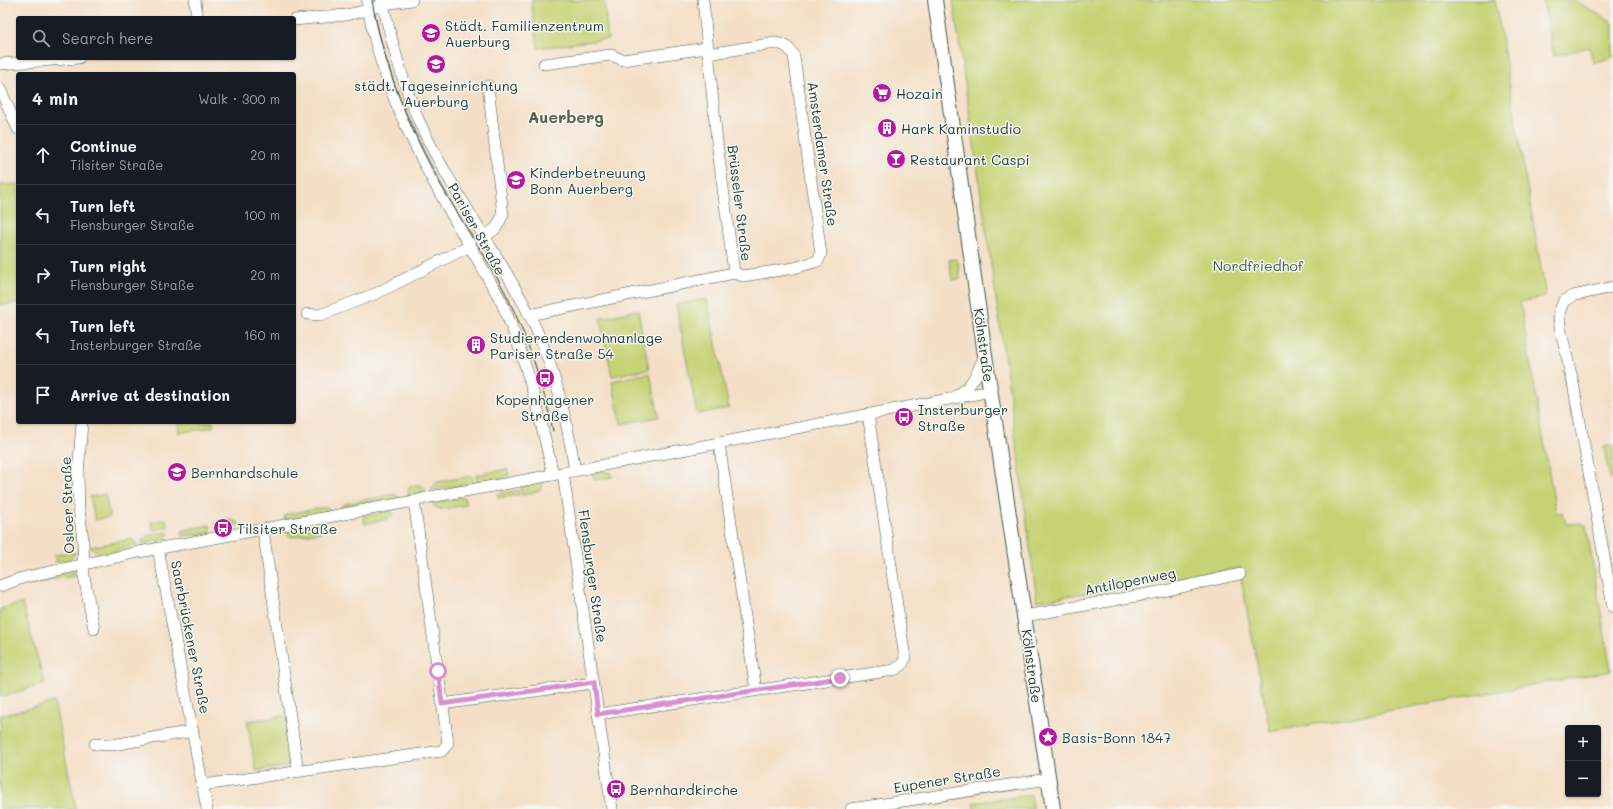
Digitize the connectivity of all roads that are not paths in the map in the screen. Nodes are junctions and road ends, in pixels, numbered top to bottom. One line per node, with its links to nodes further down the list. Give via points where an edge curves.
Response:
1 (194, 0): 7 (street)
2 (412, 0): 5 (street)
3 (703, 0): 9 (street, Brüsseler Straße)
4 (935, 0): 22 (main road, Kölnstraße)
5 (383, 2): 6 (street); 16 (street, Pariser Straße, via 408,96 438,160)
6 (367, 5): 8 (street, via 346,14); 17 (street, Pariser Straße, via 392,95 412,142)
7 (197, 16)
8 (296, 20)
9 (708, 51): 12 (street, via 623,60 611,55); 18 (street, Brüsseler Straße); 18 (street, Amsterdamer Straße, via 782,43 788,46 794,56 821,254 818,261 794,268 742,276)
10 (53, 60): 11 (street)
11 (0, 64)
12 (544, 64)
13 (488, 86): 16 (street, via 504,215 496,228)
14 (0, 90): 15 (street)
15 (16, 124)
16 (484, 238): 17 (street); 21 (street, Pariser Straße)
17 (470, 246): 20 (street, via 375,294 320,315); 29 (street, Pariser Straße, via 501,301 513,330)
18 (734, 273): 21 (street, Brüsseler Straße)
19 (1613, 288): 36 (street, via 1572,296 1564,301 1559,315)
20 (307, 314)
21 (530, 315): 28 (street, Pariser Straße, via 557,388)
22 (985, 356): 23 (main road, Kölnstraße); 24 (street, via 967,388)
23 (990, 391): 24 (street); 37 (main road, Kölnstraße)
24 (949, 399): 25 (street)
25 (868, 414): 27 (street); 40 (street, via 904,663 894,670)
26 (82, 424): 33 (street, Osloer Straße, via 78,475)
27 (719, 443): 28 (street); 40 (street)
28 (575, 471): 29 (street)
29 (558, 474): 30 (street); 39 (street, Flensburger Straße)
30 (414, 501): 31 (street); 41 (street)
31 (263, 530): 32 (street); 45 (street)
32 (158, 548): 33 (street); 43 (street, Saarbrückener Straße)
33 (84, 564): 35 (street, via 22,578); 38 (street)
34 (1240, 574): 37 (street, Antilopenweg, via 1164,591)
35 (0, 586)
36 (1613, 607)
37 (1025, 616): 46 (main road, Kölnstraße)
38 (94, 629)
39 (594, 682): 41 (street); 42 (street, Flensburger Straße)
40 (756, 690): 42 (street)
41 (442, 704): 45 (street, via 448,743 442,751)
42 (598, 714): 49 (street, Flensburger Straße)
43 (193, 731): 44 (street, Saarbrückener Straße, via 112,745); 47 (street, Saarbrückener Straße)
44 (95, 744)
45 (298, 770): 47 (street)
46 (1048, 779): 50 (street, Eupener Straße); 51 (main road, Kölnstraße)
47 (203, 785): 48 (street, Saarbrückener Straße)
48 (207, 809)
49 (612, 809)
50 (851, 809)
51 (1053, 809)

